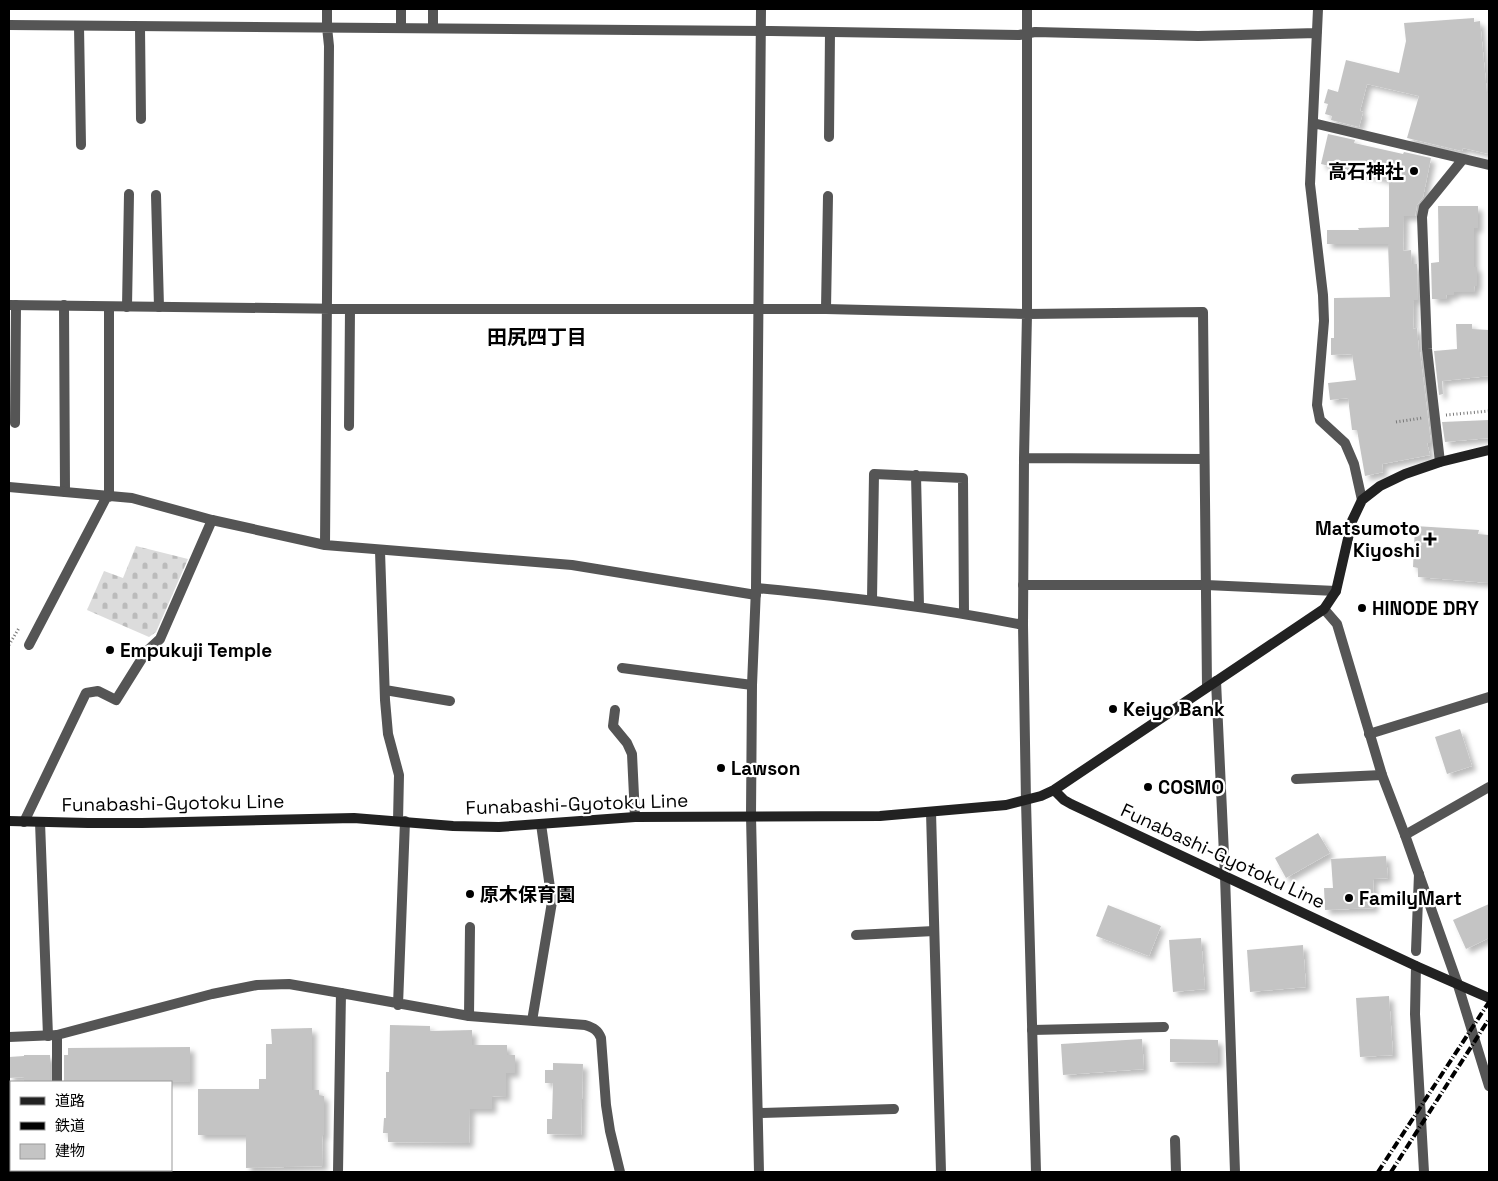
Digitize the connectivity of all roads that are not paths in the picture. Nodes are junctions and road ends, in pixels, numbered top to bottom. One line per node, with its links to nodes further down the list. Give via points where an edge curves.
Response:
1 (327, 9): 10 (street)
2 (401, 9): 11 (street)
3 (433, 9): 12 (street)
4 (761, 9): 13 (street)
5 (1027, 9): 16 (street)
6 (1318, 9): 15 (street)
7 (9, 26): 8 (street)
8 (79, 26): 9 (street); 20 (street)
9 (140, 27): 10 (street); 17 (street)
10 (327, 27): 11 (street); 31 (street, via 330,46)
11 (401, 28): 12 (street)
12 (433, 28): 13 (street)
13 (760, 31): 14 (street); 34 (street)
14 (830, 32): 16 (street); 19 (street)
15 (1317, 33): 16 (street, via 1198,36); 18 (street)
16 (1027, 34): 35 (street)
17 (141, 119)
18 (1313, 123): 21 (street); 46 (street, via 1310,184 1324,321 1317,406 1320,420 1345,443 1354,464)
19 (829, 136)
20 (81, 145)
21 (1462, 159): 22 (street); 41 (street, via 1428,201 1422,217 1427,349)
22 (1489, 165)
23 (129, 194): 29 (street)
24 (156, 195): 30 (street)
25 (828, 196): 33 (street)
26 (12, 305): 27 (street); 36 (street)
27 (64, 305): 28 (street); 44 (street)
28 (109, 307): 29 (street); 45 (street)
29 (127, 307): 30 (street)
30 (158, 307): 31 (street)
31 (327, 308): 32 (street); 48 (street)
32 (350, 309): 34 (street); 37 (street)
33 (826, 309): 34 (street); 35 (street)
34 (758, 310): 52 (street)
35 (1027, 314): 39 (street); 40 (street, via 1203,312)
36 (15, 423)
37 (349, 426)
38 (1489, 450): 41 (main road, Funabashi-Gyotoku Line)
39 (1024, 458): 40 (street); 50 (street)
40 (1204, 458): 51 (street)
41 (1440, 462): 46 (main road, Funabashi-Gyotoku Line, via 1380,486)
42 (916, 476): 54 (street, via 874,474); 55 (street); 57 (street, via 964,478)
43 (9, 487): 44 (street)
44 (65, 492): 45 (street)
45 (108, 496): 47 (street, via 132,498); 59 (street)
46 (1362, 500): 53 (main road, Funabashi-Gyotoku Line, via 1352,521)
47 (212, 520): 48 (street); 79 (street, via 160,639 146,652 116,700 98,691 86,693)
48 (325, 545): 49 (street)
49 (380, 551): 52 (street, via 572,565); 64 (street)
50 (1023, 585): 51 (street); 58 (street)
51 (1206, 585): 53 (street); 63 (street)
52 (756, 591): 54 (street); 62 (street)
53 (1336, 591): 56 (main road, Funabashi-Gyotoku Line)
54 (872, 600): 55 (street)
55 (919, 606): 57 (street)
56 (1324, 609): 61 (main road, Funabashi-Gyotoku Line); 68 (street, via 1337,624)
57 (964, 613): 58 (street)
58 (1023, 625): 73 (street)
59 (29, 645)
60 (622, 668): 62 (street)
61 (1216, 681): 63 (main road, Funabashi-Gyotoku Line); 84 (street)
62 (752, 685): 75 (street)
63 (1207, 687): 72 (main road, Funabashi-Gyotoku Line)
64 (385, 690): 66 (street); 78 (street, via 388,734 399,776)
65 (1489, 697): 68 (street)
66 (450, 700)
67 (615, 710): 76 (street, via 613,726 627,742 632,754)
68 (1369, 734): 69 (street)
69 (1382, 775): 70 (street); 82 (street)
70 (1296, 779)
71 (1489, 787): 82 (street)
72 (1054, 790): 73 (main road, Funabashi-Gyotoku Line); 84 (main road, Funabashi-Gyotoku Line, via 1071,804)
73 (1026, 800): 74 (main road, Funabashi-Gyotoku Line); 97 (street)
74 (931, 812): 75 (main road, Funabashi-Gyotoku Line, via 880,816); 86 (street)
75 (751, 816): 76 (main road, Funabashi-Gyotoku Line); 103 (street)
76 (635, 817): 81 (main road, Funabashi-Gyotoku Line)
77 (9, 821): 79 (main road, Funabashi-Gyotoku Line)
78 (401, 821): 80 (main road, Funabashi-Gyotoku Line, via 354,818); 81 (main road, Funabashi-Gyotoku Line, via 499,827); 93 (street)
79 (24, 822): 80 (main road, Funabashi-Gyotoku Line)
80 (40, 822): 98 (street)
81 (541, 824): 95 (street, via 552,902)
82 (1405, 835): 83 (street)
83 (1419, 874): 88 (street); 90 (street)
84 (1225, 876): 89 (main road, Funabashi-Gyotoku Line); 111 (street)
85 (470, 927): 94 (street)
86 (934, 931): 87 (street); 108 (street)
87 (856, 935)
88 (1416, 950)
89 (1416, 966): 90 (main road, Funabashi-Gyotoku Line); 112 (street, via 1415,1014)
90 (1457, 982): 92 (main road, Funabashi-Gyotoku Line); 101 (street)
91 (341, 993): 93 (street); 98 (street, via 289,984 258,985); 105 (street)
92 (1489, 998)
93 (398, 1005): 94 (street)
94 (469, 1016): 95 (street)
95 (532, 1021): 106 (street, via 586,1025 599,1031 608,1122)
96 (1164, 1026): 97 (street)
97 (1032, 1030): 109 (street)
98 (52, 1035): 99 (street); 100 (street)
99 (9, 1036)
100 (56, 1081)
101 (1489, 1086)
102 (894, 1109): 103 (street)
103 (758, 1112): 107 (street)
104 (1175, 1140): 110 (street)
105 (338, 1172)
106 (620, 1172)
107 (759, 1172)
108 (941, 1172)
109 (1036, 1172)
110 (1176, 1172)
111 (1235, 1172)
112 (1424, 1172)

